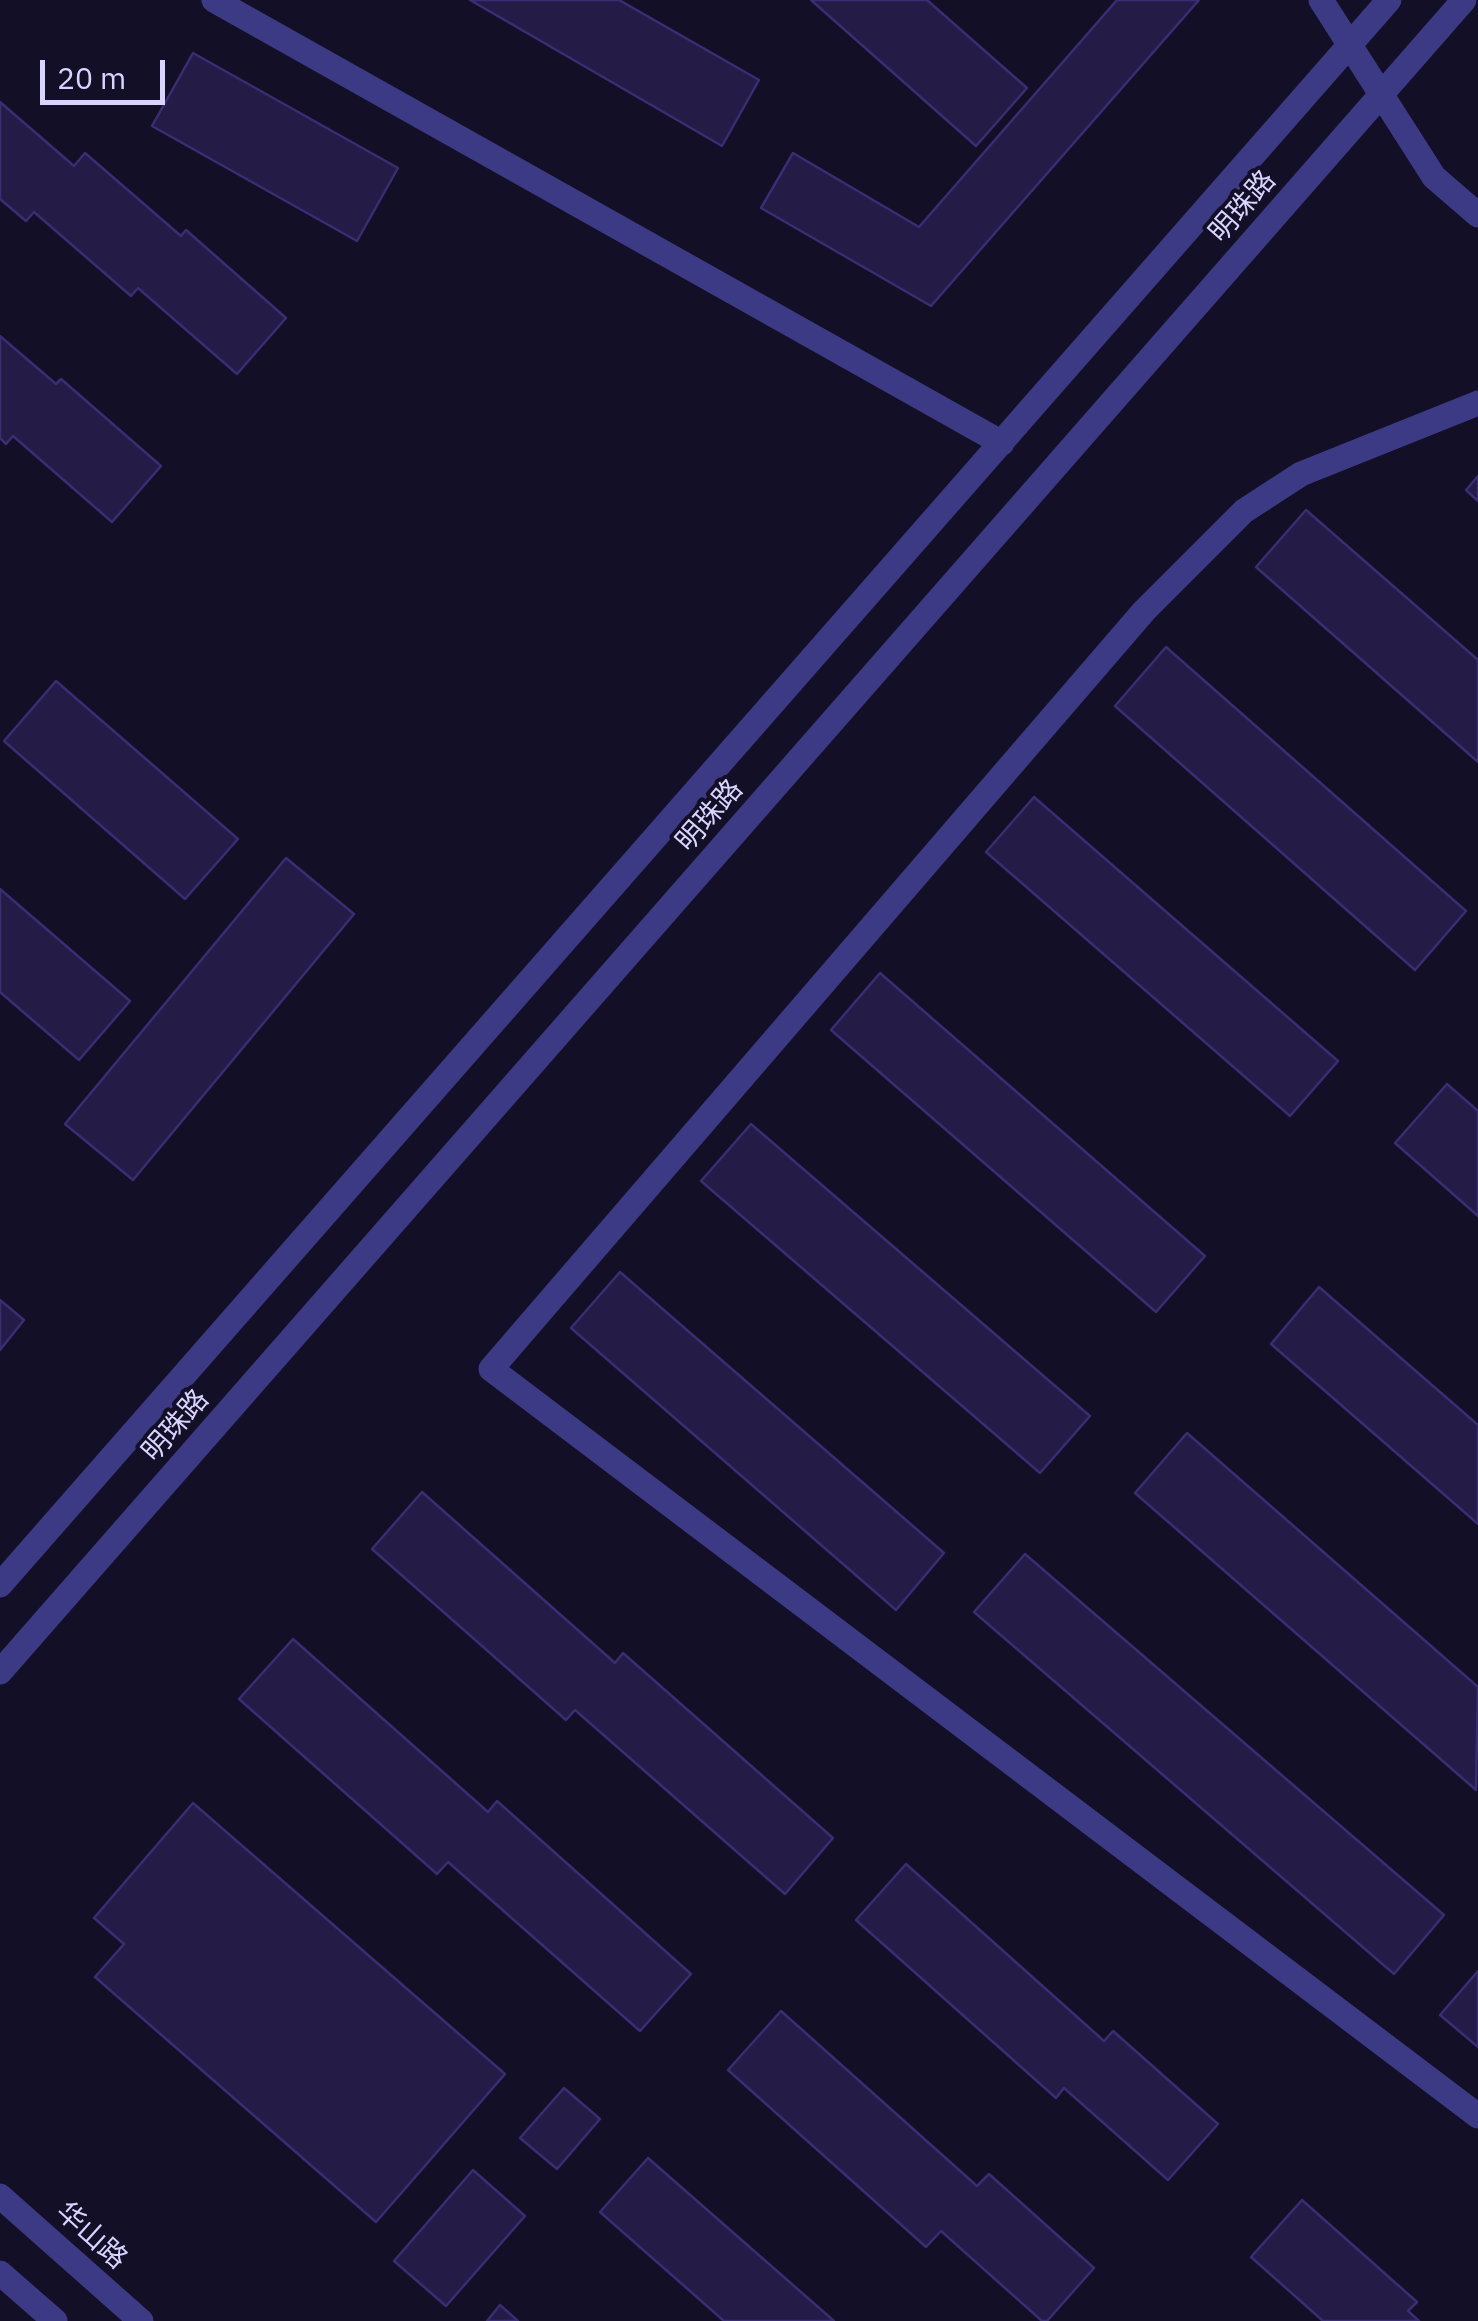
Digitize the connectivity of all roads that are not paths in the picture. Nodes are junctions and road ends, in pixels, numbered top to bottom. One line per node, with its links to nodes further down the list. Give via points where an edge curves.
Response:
1 (214, 0): 9 (street)
2 (1321, 0): 5 (street)
3 (1389, 0): 5 (street, 明珠路)
4 (1464, 0): 6 (street, 明珠路)
5 (1350, 45): 6 (street); 9 (street, 明珠路)
6 (1382, 94): 7 (street, via 1434,176); 11 (street, 明珠路)
7 (1478, 214)
8 (1478, 403): 12 (street, via 1301,474 1244,511 1144,610 492,1369)
9 (1002, 443): 10 (street, 明珠路)
10 (0, 1585)
11 (0, 1672)
12 (1478, 2116)
13 (0, 2196): 16 (street, 华山路)
14 (0, 2272): 15 (street)
15 (55, 2321)
16 (142, 2321)

